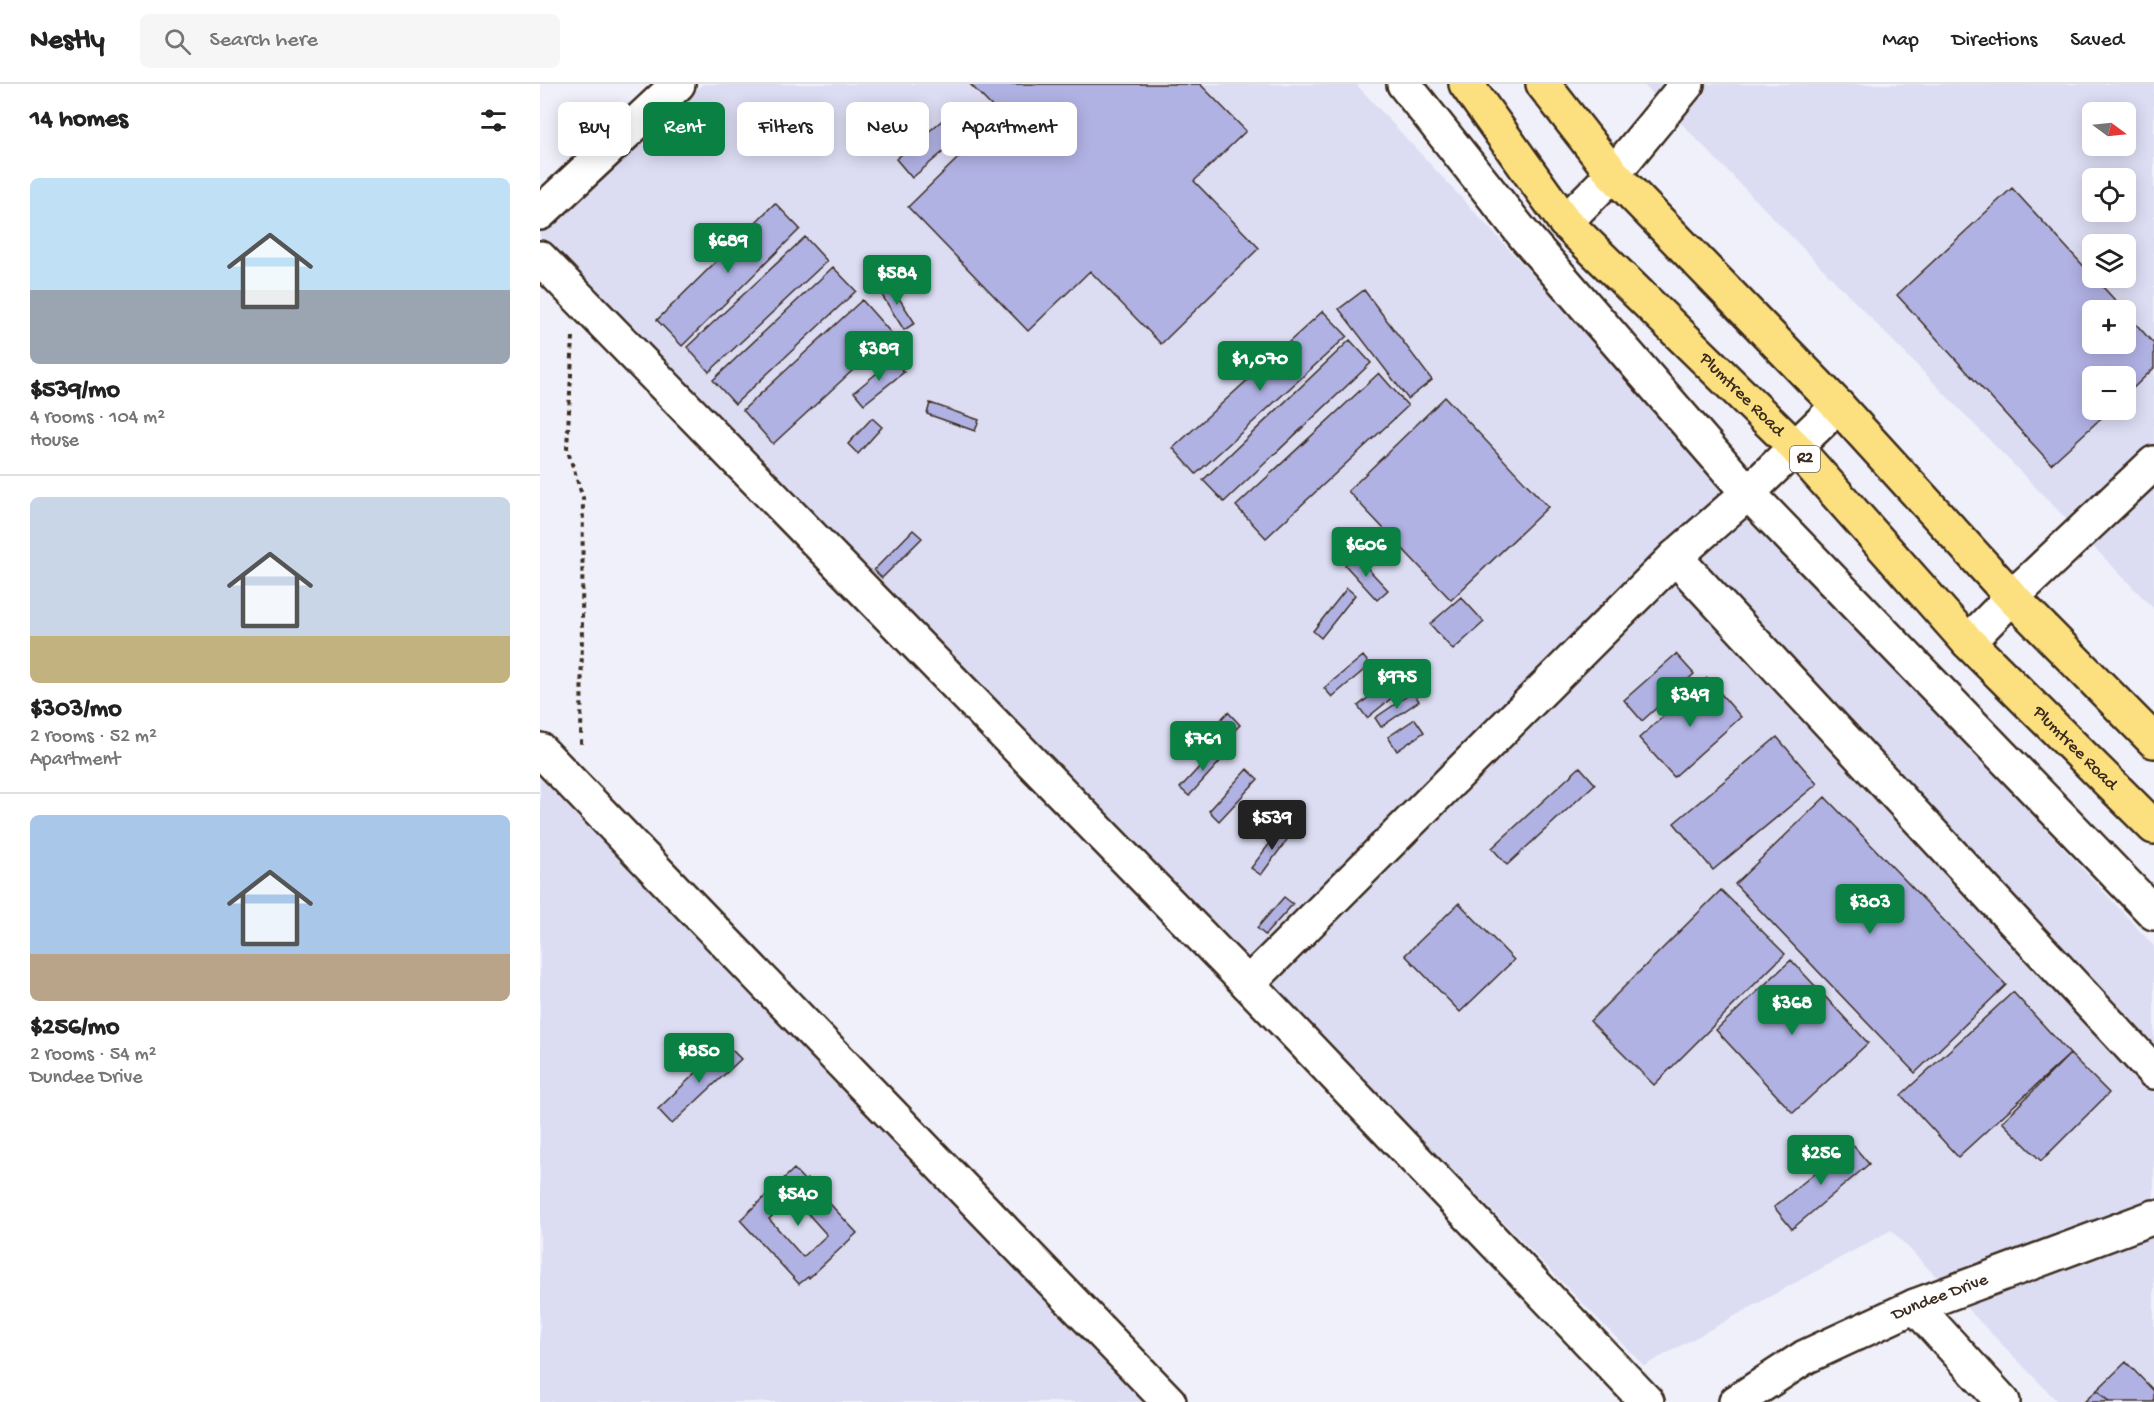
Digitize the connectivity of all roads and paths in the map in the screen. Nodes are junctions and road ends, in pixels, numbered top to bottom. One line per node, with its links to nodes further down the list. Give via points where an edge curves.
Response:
1 (678, 84): 7 (street)
2 (1404, 84): 14 (street, via 1524,235)
3 (1466, 84): 8 (highway, Plumtree Road / R2)
4 (1543, 84): 6 (highway)
5 (1687, 84): 6 (street)
6 (1613, 174): 8 (street); 11 (highway)
7 (540, 213)
8 (1565, 222): 12 (highway, Plumtree Road / R2)
9 (540, 258): 10 (street)
10 (575, 294): 20 (path, via 567,448 583,498); 23 (street)
11 (1838, 406): 12 (street); 16 (highway)
12 (1795, 447): 14 (street); 17 (highway, Plumtree Road / R2)
13 (2154, 463): 16 (street)
14 (1748, 493): 15 (street); 22 (street)
15 (1675, 557): 23 (street); 24 (street)
16 (2012, 597): 17 (street); 18 (highway)
17 (1968, 642): 21 (highway, Plumtree Road / R2)
18 (2154, 741)
19 (540, 750): 20 (street)
20 (581, 794): 27 (street)
21 (2154, 827)
22 (2154, 913)
23 (1248, 984): 28 (street)
24 (2154, 1072)
25 (2154, 1217): 26 (street, Dundee Drive)
26 (1915, 1306): 29 (street, Dundee Drive, via 1805,1357); 30 (street)
27 (1169, 1402)
28 (1647, 1402)
29 (1736, 1402)
30 (2003, 1402)

